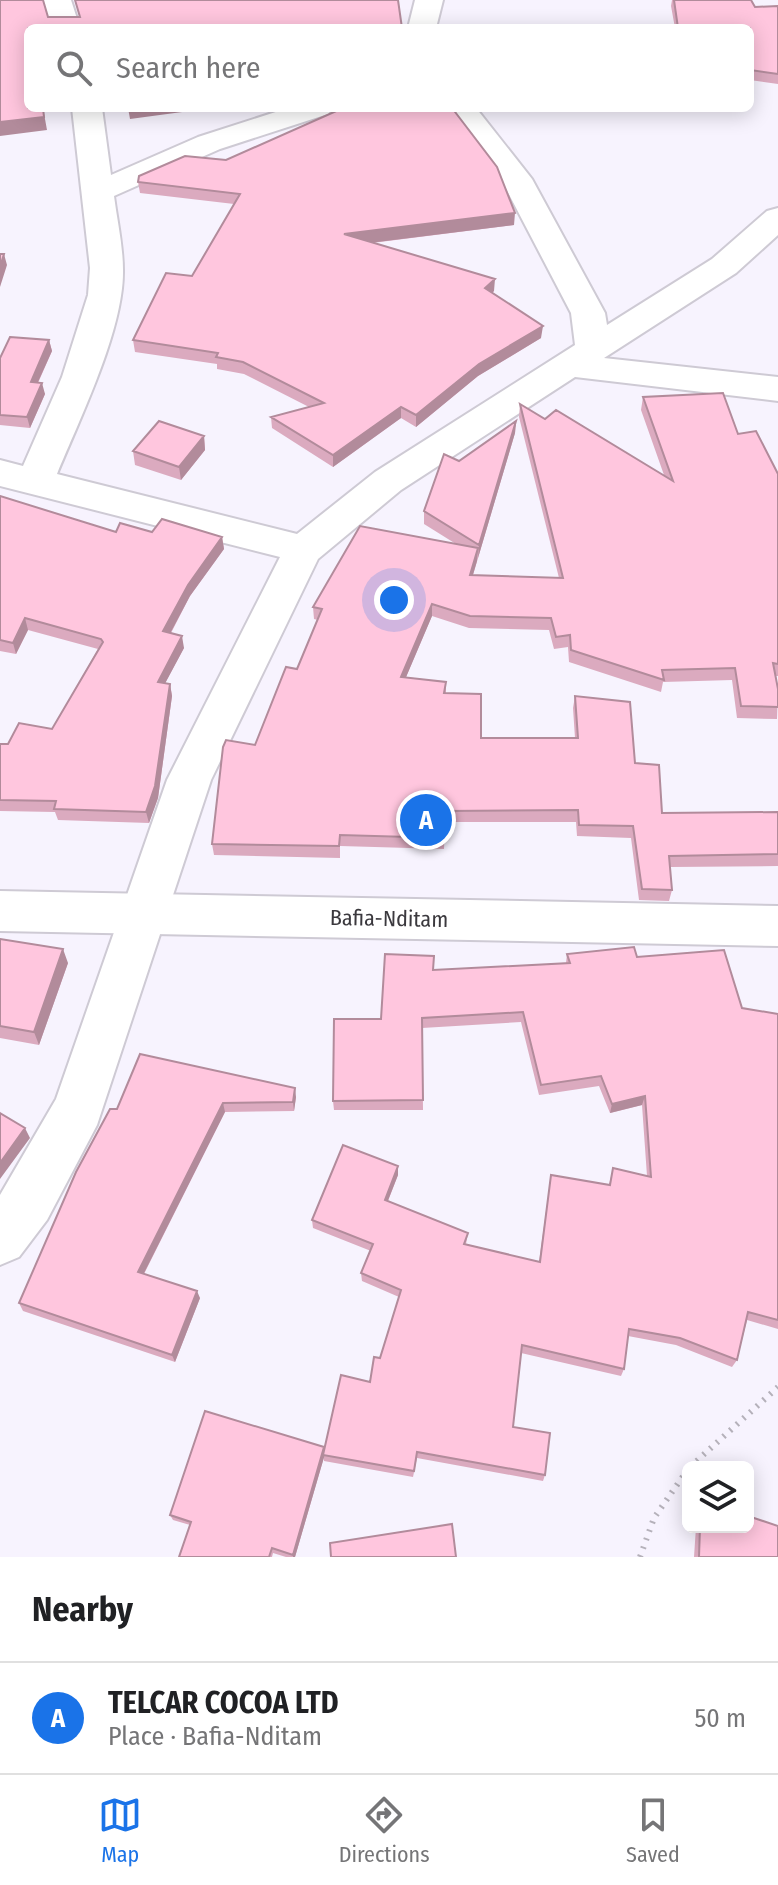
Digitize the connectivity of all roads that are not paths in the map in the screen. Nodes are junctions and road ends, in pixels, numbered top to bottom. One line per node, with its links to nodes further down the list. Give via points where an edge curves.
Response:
1 (57, 0): 3 (street)
2 (429, 0): 4 (street)
3 (65, 24)
4 (423, 24)
5 (87, 112): 8 (street)
6 (306, 112): 8 (street, via 209,143)
7 (464, 112): 10 (street, via 516,179 588,313)
8 (97, 192): 12 (street, via 107,268 105,295 80,377)
9 (778, 218): 10 (street, via 724,266)
10 (582, 357): 11 (street); 13 (street, via 388,481)
11 (778, 389)
12 (18, 477): 13 (street)
13 (303, 550): 15 (street, via 189,780)
14 (0, 911): 15 (street, Bafia-Nditam)
15 (142, 913): 16 (street, Bafia-Nditam); 17 (street, via 79,1108 28,1202)
16 (778, 926)
17 (0, 1238)

